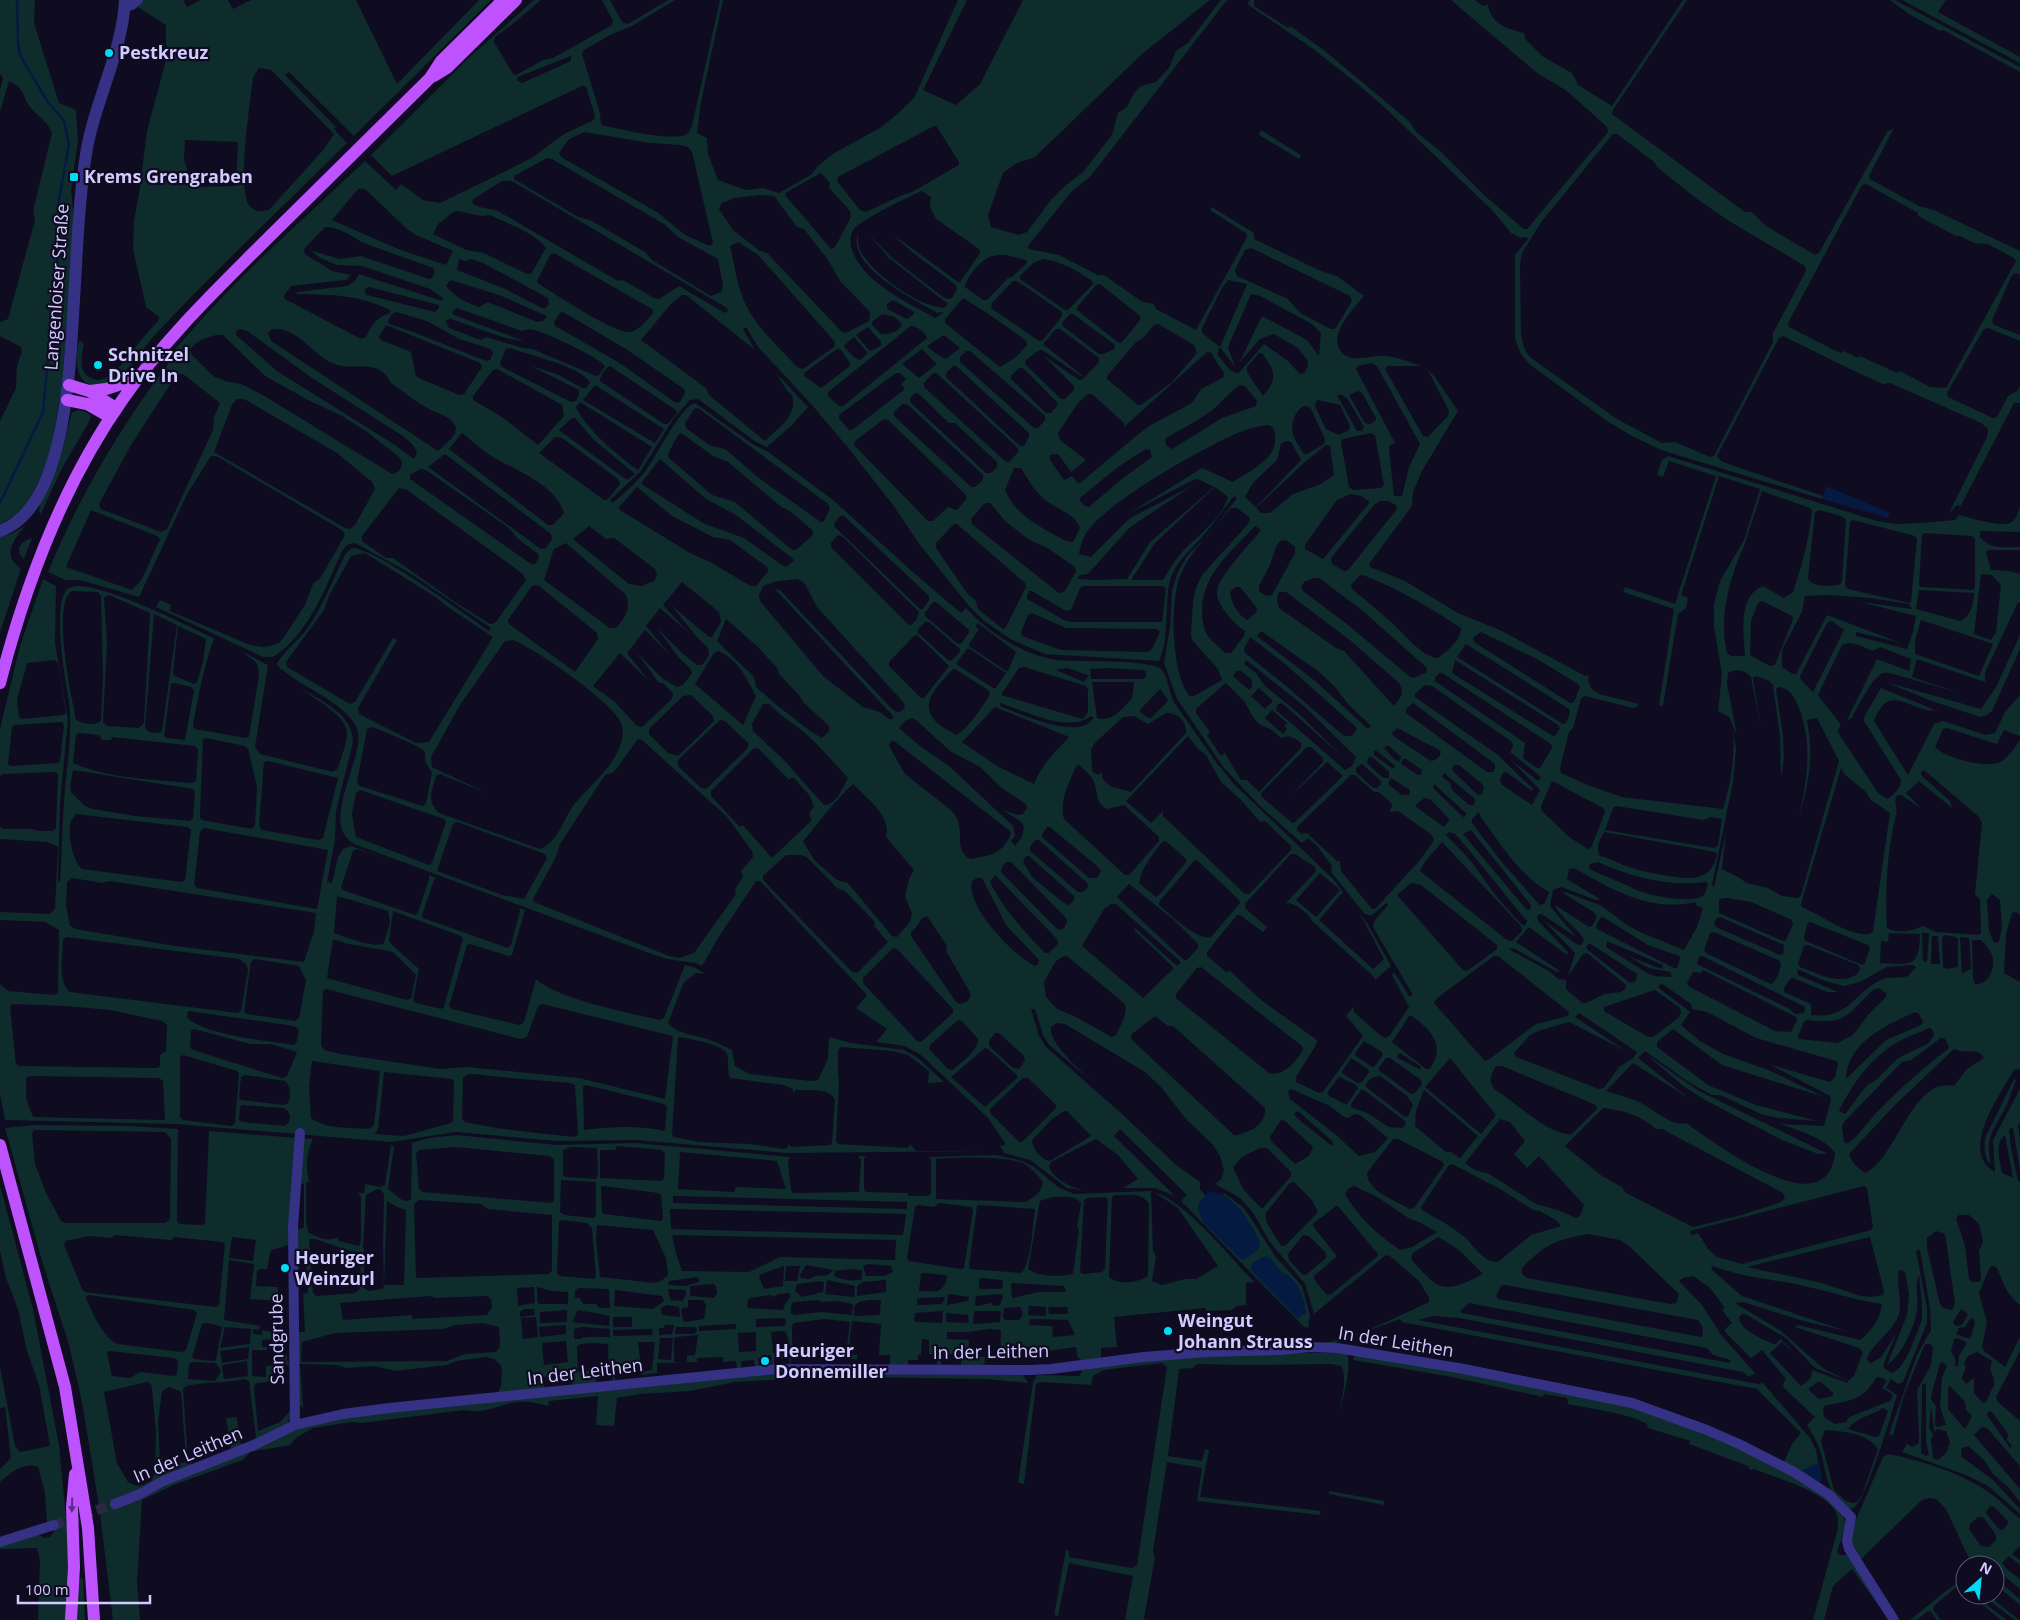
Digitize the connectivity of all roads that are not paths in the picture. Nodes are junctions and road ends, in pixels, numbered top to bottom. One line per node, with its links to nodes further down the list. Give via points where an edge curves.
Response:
1 (138, 0): 4 (street, via 132,5)
2 (503, 0): 5 (main road, via 441,61)
3 (516, 0): 5 (main road, via 448,68)
4 (125, 4): 7 (street, Langenloiser Straße, via 121,36 94,118 85,160)
5 (430, 78): 6 (main road, via 222,284)
6 (137, 380): 8 (main road); 10 (main road)
7 (69, 385): 8 (main road); 9 (street, Langenloiser Straße)
8 (90, 391): 10 (main road)
9 (67, 400): 10 (main road); 11 (street, Langenloiser Straße, via 45,479 27,511)
10 (113, 412): 12 (main road, via 74,478 46,539 18,617)
11 (3, 530)
12 (0, 683)
13 (300, 1134): 15 (street, Sandgrube, via 293,1227)
14 (0, 1145): 16 (main road, via 58,1359)
15 (294, 1424): 17 (street, In der Leithen, via 254,1445); 24 (street, In der Leithen, via 389,1408 777,1369 1051,1369 1144,1356 1328,1348 1464,1369 1607,1397 1708,1430 1770,1458 1828,1494 1850,1517 1849,1549)
16 (77, 1457): 20 (main road); 21 (main road, one-way to 21, via 72,1507 74,1567)
17 (115, 1504)
18 (54, 1525): 19 (street)
19 (0, 1542)
20 (93, 1588): 22 (main road); 23 (main road)
21 (71, 1620)
22 (94, 1620)
23 (101, 1620)
24 (1894, 1620)

